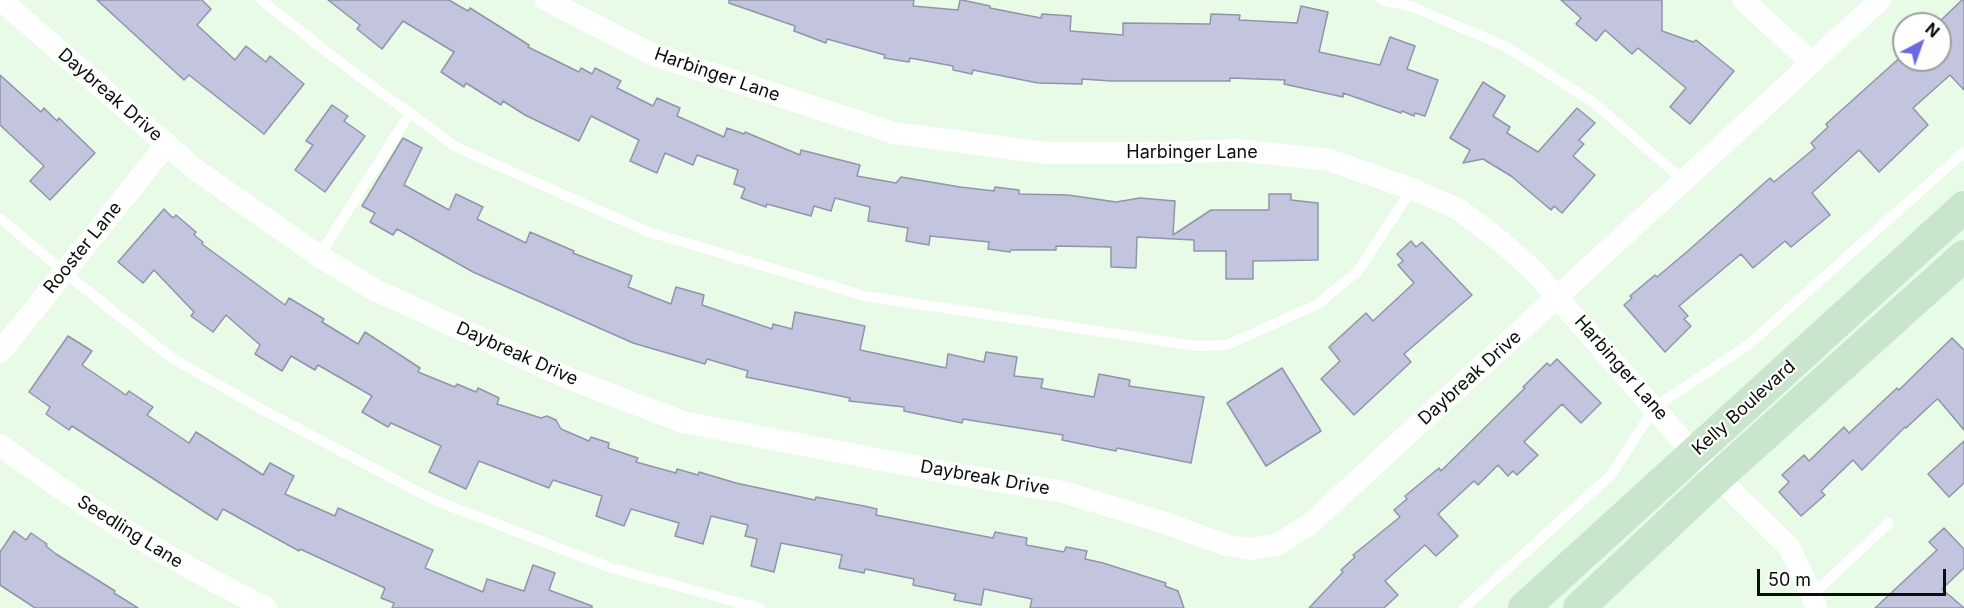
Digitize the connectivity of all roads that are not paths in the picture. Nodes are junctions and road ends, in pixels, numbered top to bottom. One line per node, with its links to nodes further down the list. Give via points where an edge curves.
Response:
1 (2, 0): 10 (street, Daybreak Drive)
2 (261, 0): 9 (lane)
3 (546, 0): 7 (street, Harbinger Lane)
4 (1382, 0): 12 (lane, via 1413,7 1507,47 1594,103)
5 (1743, 0): 8 (street)
6 (1880, 0): 8 (street, Daybreak Drive)
7 (576, 7): 13 (street, Harbinger Lane, via 654,55 894,134 1046,153 1238,150 1329,160)
8 (1812, 63): 12 (street, Daybreak Drive)
9 (410, 112): 13 (lane, via 456,147 646,231 821,284 865,296 1196,346 1227,345 1318,304 1358,271); 16 (lane)
10 (167, 144): 16 (street, Daybreak Drive, via 196,170); 18 (street, Rooster Lane)
11 (1964, 152): 21 (lane, via 1748,345)
12 (1683, 180): 19 (street, Daybreak Drive)
13 (1412, 189): 19 (street, Harbinger Lane, via 1458,209 1509,248)
14 (1964, 207): 23 (main road, Kelly Boulevard)
15 (0, 218): 18 (lane)
16 (319, 256): 19 (street, Daybreak Drive, via 375,290 487,342 683,422 1063,492 1226,545 1250,549 1277,545 1310,524)
17 (1964, 256): 24 (main road, Kelly Boulevard)
18 (64, 272): 20 (street, Rooster Lane); 28 (lane, via 172,358 432,499 611,568)
19 (1558, 297): 21 (street, Harbinger Lane)
20 (0, 352)
21 (1654, 407): 23 (street, Harbinger Lane); 29 (lane, via 1611,475)
22 (0, 445): 27 (street, Seedling Lane, via 117,525 197,573)
23 (1694, 454): 24 (street, Harbinger Lane); 30 (main road, Kelly Boulevard)
24 (1718, 477): 26 (street, Harbinger Lane, via 1789,547); 31 (main road, Kelly Boulevard)
25 (1889, 523): 26 (lane)
26 (1814, 601)
27 (266, 608)
28 (760, 608)
29 (1464, 608)
30 (1524, 608)
31 (1579, 608)

